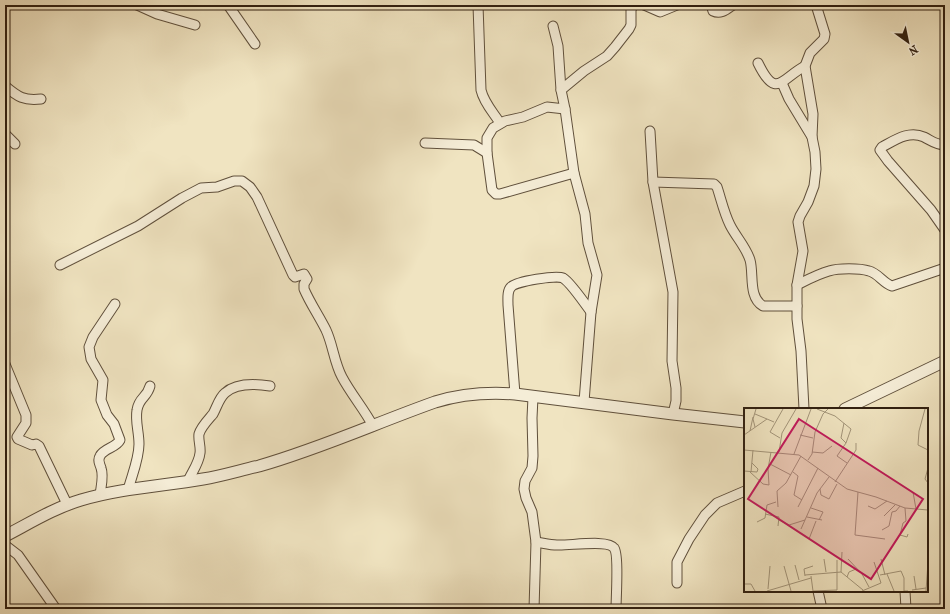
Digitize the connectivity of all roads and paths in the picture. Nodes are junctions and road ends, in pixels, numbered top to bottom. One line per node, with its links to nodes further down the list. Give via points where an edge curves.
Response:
1 (138, 5): 10 (street, via 157,14)
2 (228, 5): 12 (street)
3 (478, 5): 20 (street, via 481,90 486,104)
4 (635, 5): 17 (street, via 631,10 631,25 615,47)
5 (644, 5): 6 (street, via 660,12)
6 (677, 5)
7 (711, 5): 8 (street, via 714,11 723,12)
8 (733, 5)
9 (816, 5): 14 (street, via 826,34 810,54)
10 (195, 25)
11 (553, 26): 17 (street, via 558,46)
12 (255, 44)
13 (758, 63): 15 (street, via 770,82)
14 (805, 66): 15 (street); 23 (street, via 813,114)
15 (782, 83): 23 (street)
16 (5, 86): 18 (street, via 29,101)
17 (562, 90): 19 (street)
18 (41, 100)
19 (565, 109): 20 (street, via 547,107 523,117); 30 (street)
20 (500, 122): 24 (street)
21 (650, 131): 31 (street)
22 (5, 134): 26 (street)
23 (812, 137): 35 (street, via 816,156 815,177 811,196 799,220 803,251)
24 (487, 138): 27 (street); 29 (street)
25 (425, 143): 27 (street)
26 (15, 144)
27 (474, 145): 29 (street)
28 (945, 145): 32 (street, via 937,145 918,135 905,135 880,150)
29 (487, 153): 30 (street, via 492,190 496,194)
30 (574, 173): 38 (street, via 597,275)
31 (653, 182): 37 (street, via 714,184 730,224 749,259 756,299 763,306); 48 (street, via 673,292 672,362 676,401)
32 (945, 230)
33 (60, 265): 50 (street, via 138,226 201,188 242,181 257,197 293,275 306,275 304,289 326,330 342,376)
34 (945, 268): 35 (street, via 892,286 875,273 854,269 829,270)
35 (797, 284): 37 (street)
36 (115, 304): 54 (street, via 89,347 103,380 101,400 120,440 105,451 98,461 102,470)
37 (797, 306): 46 (street)
38 (591, 312): 43 (street, via 564,278 556,276 512,286 508,305); 45 (street)
39 (945, 361): 47 (street)
40 (5, 364): 55 (street, via 26,415 26,423 17,437 39,446)
41 (150, 386): 52 (street, via 148,393 139,401 137,410 139,446)
42 (270, 386): 51 (street, via 249,384 226,392 199,434 200,452)
43 (515, 394): 44 (street); 50 (street, via 497,392 445,399)
44 (533, 397): 45 (street); 57 (street, via 532,468 524,489 532,512)
45 (584, 402): 48 (street)
46 (804, 408)
47 (852, 408)
48 (673, 414): 49 (street)
49 (744, 422)
50 (373, 426): 51 (street, via 260,465)
51 (188, 481): 52 (street)
52 (128, 490): 54 (street)
53 (744, 490): 59 (street, via 717,503 705,515 677,562)
54 (100, 495): 55 (street)
55 (67, 504): 56 (street)
56 (5, 536)
57 (536, 542): 63 (street); 64 (street, via 557,546 582,543 611,545 616,551)
58 (5, 545): 62 (street, via 18,555)
59 (677, 583)
60 (818, 592): 65 (street)
61 (905, 592): 66 (street)
62 (56, 609)
63 (534, 609)
64 (616, 609)
65 (822, 609)
66 (906, 609)

